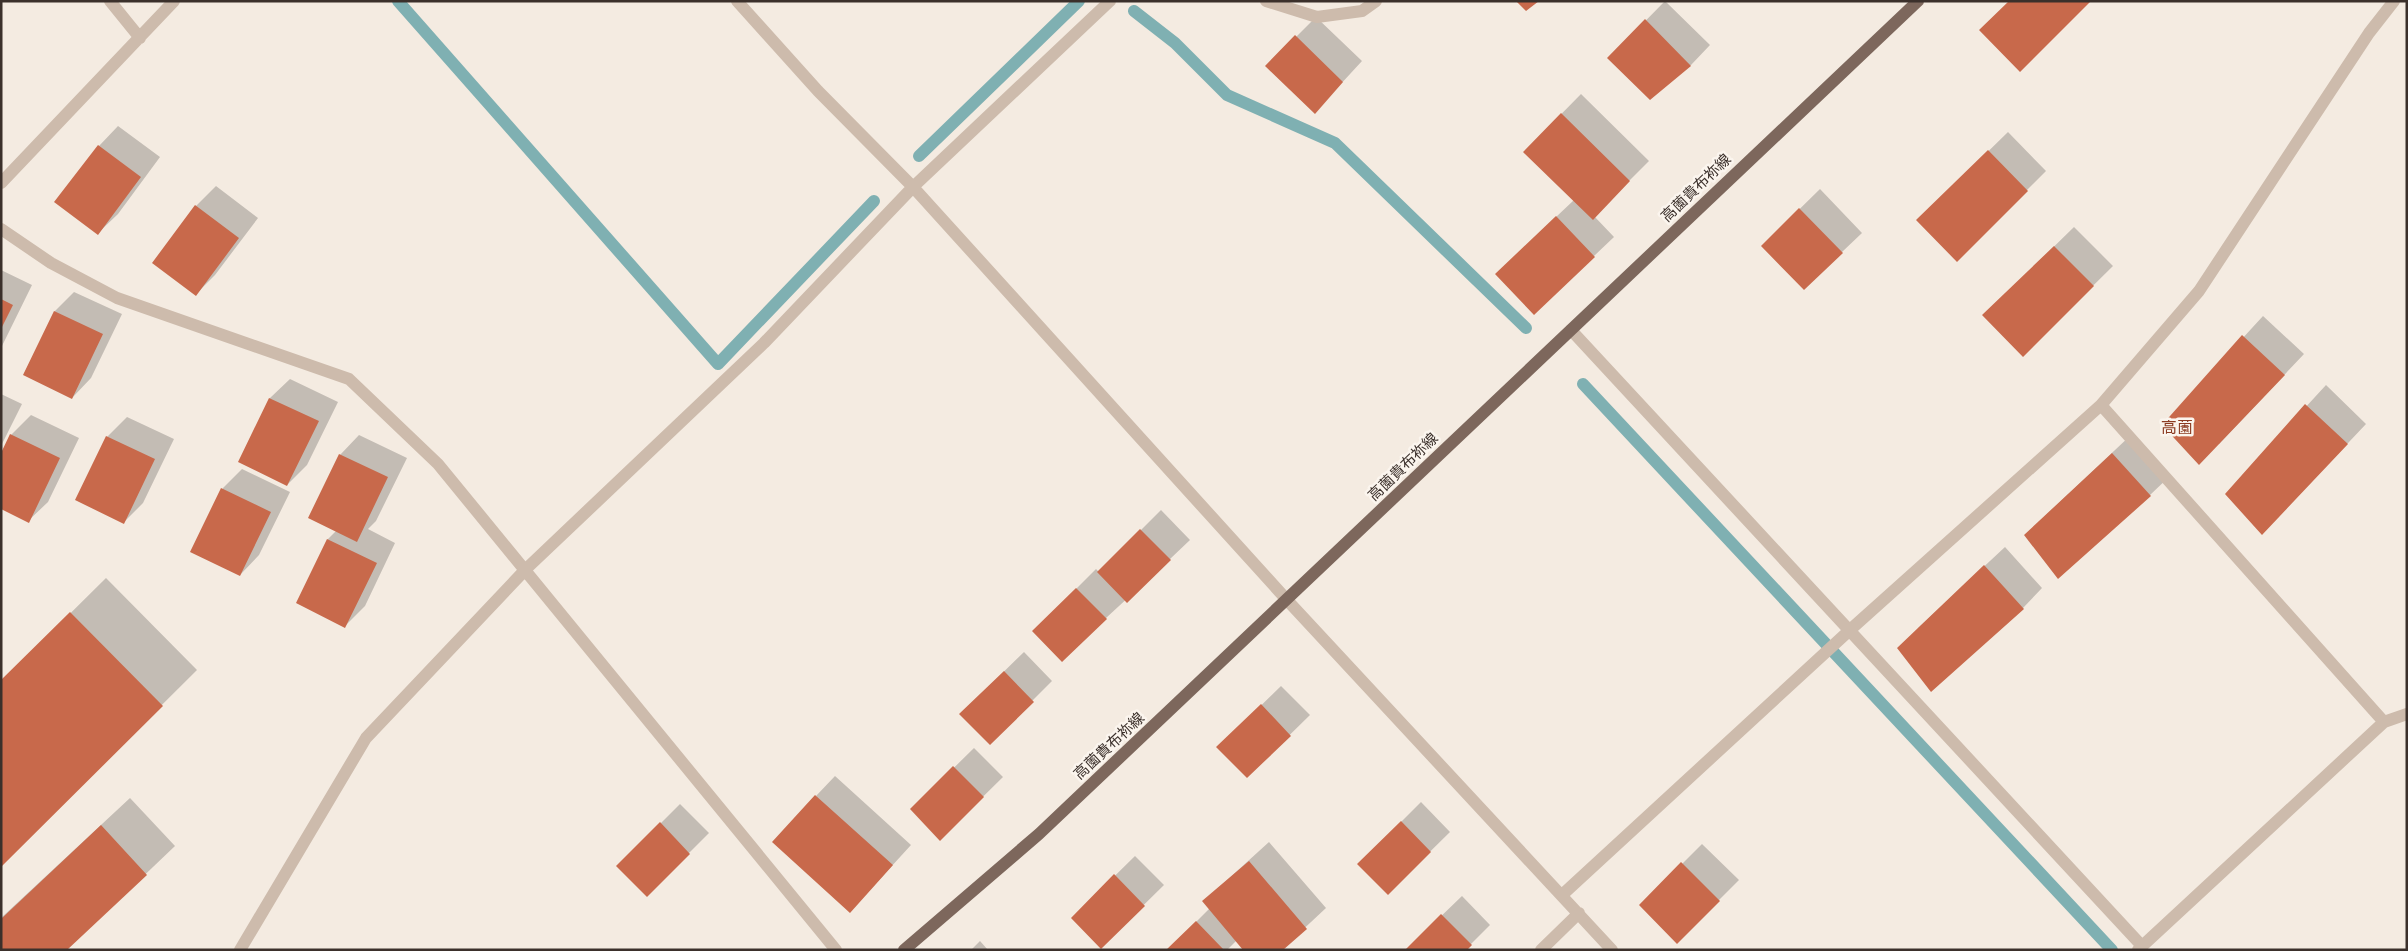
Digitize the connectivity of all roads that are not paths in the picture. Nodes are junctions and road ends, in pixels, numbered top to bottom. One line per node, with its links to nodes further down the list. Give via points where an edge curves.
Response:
1 (110, 1): 9 (street)
2 (174, 1): 9 (street)
3 (737, 1): 11 (street, via 818,91)
4 (1110, 1): 11 (street)
5 (1266, 1): 6 (street, via 1317,17 1362,12)
6 (1376, 1)
7 (1918, 1): 13 (main road, 高薗貴布祢線)
8 (2394, 1): 14 (street, via 2369,33 2199,291)
9 (140, 38): 10 (street)
10 (1, 183)
11 (913, 187): 15 (street, via 764,343); 16 (street)
12 (1, 229): 15 (street, via 51,263 117,298 349,379 438,464)
13 (1571, 330): 16 (main road, 高薗貴布祢線); 17 (street)
14 (2101, 405): 17 (street); 19 (street)
15 (526, 569): 23 (street, via 366,738); 24 (street)
16 (1287, 600): 20 (street); 25 (main road, 高薗貴布祢線, via 1039,834)
17 (1848, 633): 20 (street); 22 (street)
18 (2407, 714): 19 (street)
19 (2384, 722): 22 (street)
20 (1562, 894): 21 (street)
21 (1579, 913): 26 (street); 27 (street)
22 (2140, 948)
23 (240, 950)
24 (836, 950)
25 (904, 950)
26 (1541, 950)
27 (1612, 950)

